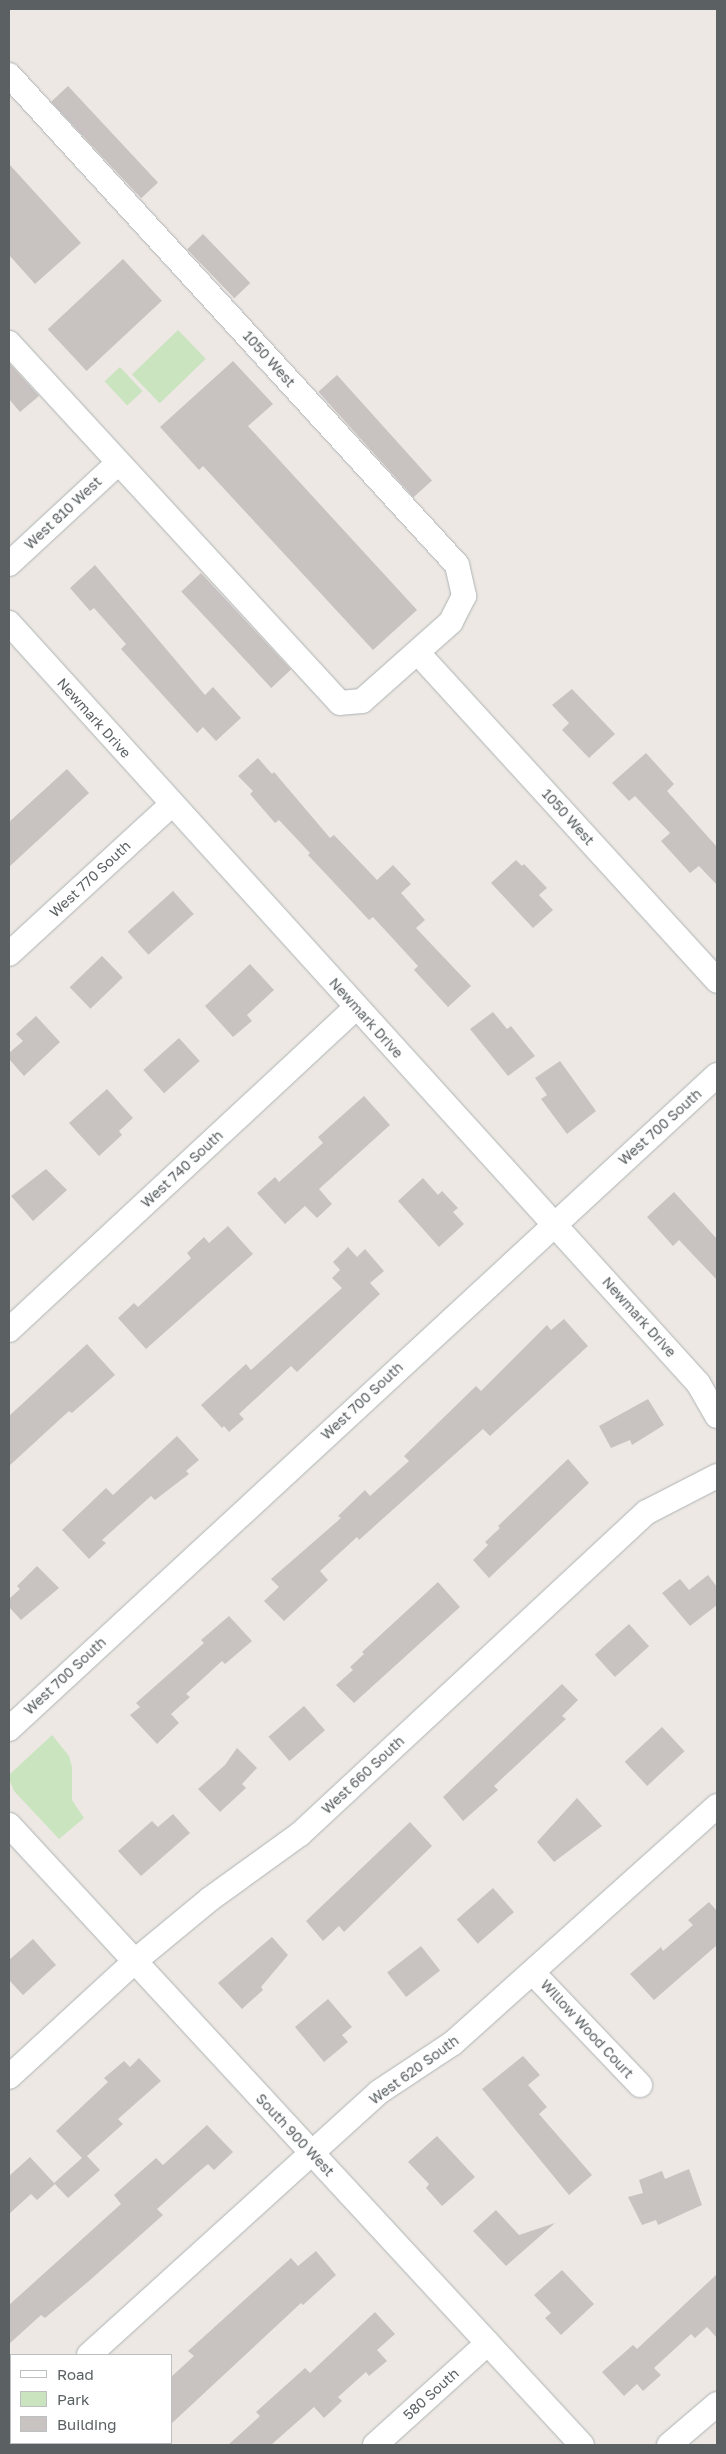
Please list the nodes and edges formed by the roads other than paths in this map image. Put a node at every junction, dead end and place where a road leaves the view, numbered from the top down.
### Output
1 (9, 75) edge
2 (9, 343) edge
3 (116, 464) junction
4 (9, 564) edge
5 (9, 624) edge
6 (418, 653) junction
7 (172, 804) junction
8 (9, 954) edge
9 (717, 981) edge
10 (356, 1008) junction
11 (717, 1074) edge
12 (554, 1223) junction
13 (9, 1330) edge
14 (717, 1416) edge
15 (717, 1476) edge
16 (9, 1729) edge
17 (717, 1806) edge
18 (9, 1825) edge
19 (135, 1962) junction
20 (534, 1973) junction
21 (9, 2077) edge
22 (640, 2085) dead end
23 (312, 2153) junction
24 (488, 2343) junction
25 (90, 2354) edge
26 (717, 2404) edge
27 (375, 2445) edge
28 (582, 2445) edge
29 (670, 2445) edge

1 - 6 street, 1050 West
2 - 3 street, 1050 West
3 - 4 street, West 810 West
3 - 6 street, 1050 West
5 - 7 street, Newmark Drive
6 - 9 street, 1050 West
7 - 8 street, West 770 South
7 - 10 street, Newmark Drive
10 - 12 street, Newmark Drive
10 - 13 street, West 740 South
11 - 12 street, West 700 South
12 - 14 street, Newmark Drive
12 - 16 street, West 700 South
15 - 19 street, West 660 South
17 - 20 street, West 620 South
18 - 19 street, South 900 West
19 - 21 street, West 660 South
19 - 23 street, South 900 West
20 - 22 street, Willow Wood Court
20 - 23 street, West 620 South
23 - 24 street, South 900 West
23 - 25 street, West 620 South
24 - 27 street, 580 South
24 - 28 street, South 900 West
26 - 29 street

